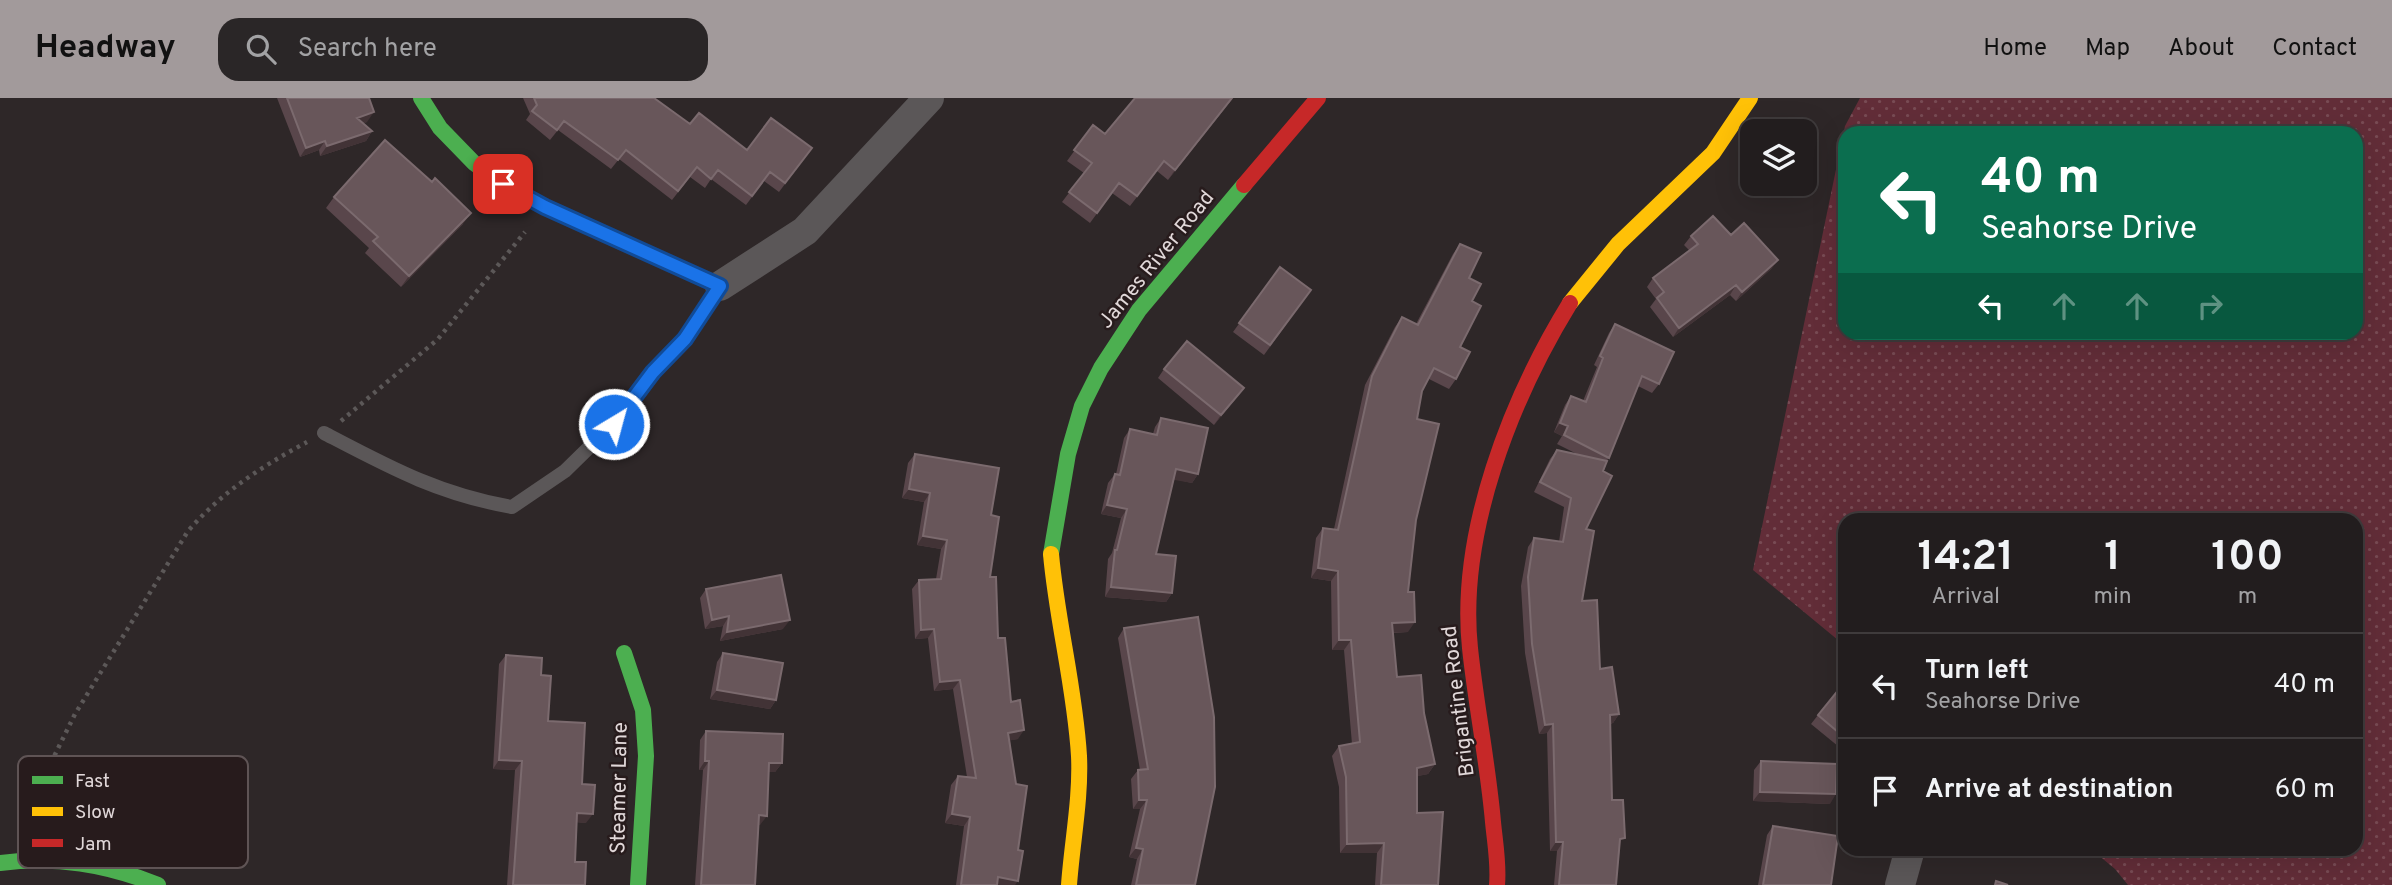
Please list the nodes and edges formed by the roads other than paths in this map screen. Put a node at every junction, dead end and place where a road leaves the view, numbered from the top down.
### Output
1 (421, 98) edge
2 (929, 98) edge
3 (1318, 98) edge
4 (1750, 98) edge
5 (720, 286) junction
6 (324, 433) road end
7 (624, 653) dead end
8 (1908, 856) edge
9 (18, 860) edge
10 (0, 863) edge
11 (118, 868) edge
12 (158, 885) edge
13 (638, 885) edge
14 (1069, 885) edge
15 (1497, 885) edge
16 (1900, 885) edge

1 - 5 street
2 - 5 street
3 - 14 street, James River Road
4 - 15 street, Brigantine Road
5 - 6 lane
7 - 13 street, Steamer Lane
8 - 16 street
9 - 10 street
11 - 12 street

